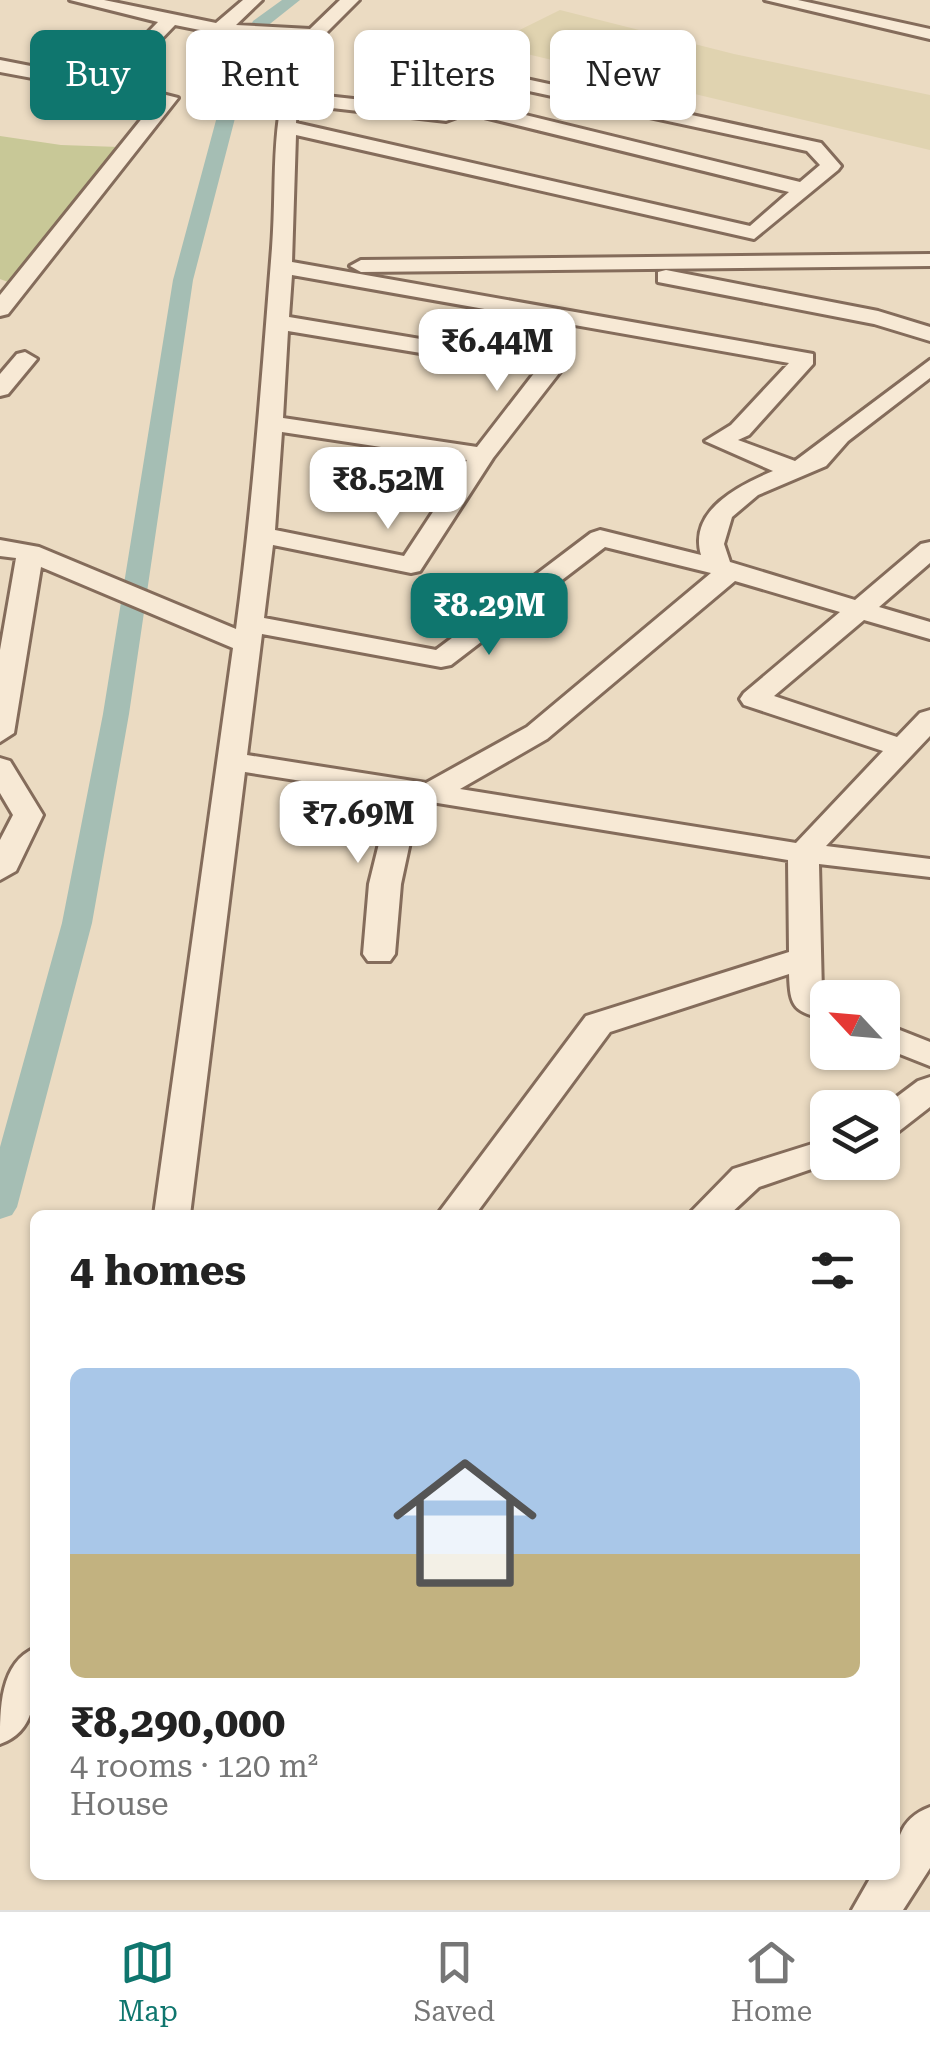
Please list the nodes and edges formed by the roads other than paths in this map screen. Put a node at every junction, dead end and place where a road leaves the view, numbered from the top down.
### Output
1 (79, 0) edge
2 (253, 0) edge
3 (350, 0) edge
4 (774, 0) edge
5 (884, 0) edge
6 (860, 19) junction
7 (170, 20) junction
8 (220, 29) junction
9 (160, 30) edge
10 (239, 30) edge
11 (319, 30) edge
12 (930, 34) edge
13 (0, 66) edge
14 (30, 72) edge
15 (530, 84) edge
16 (151, 120) edge
17 (286, 120) edge
18 (517, 120) edge
19 (286, 127) junction
20 (804, 189) junction
21 (754, 233) junction
22 (930, 260) edge
23 (724, 262) junction
24 (598, 264) junction
25 (281, 267) junction
26 (0, 309) edge
27 (277, 322) junction
28 (930, 334) edge
29 (26, 359) dead end
30 (930, 367) edge
31 (0, 388) edge
32 (270, 423) junction
33 (483, 455) junction
34 (795, 470) junction
35 (262, 536) junction
36 (0, 548) edge
37 (930, 550) edge
38 (30, 553) junction
39 (724, 569) junction
40 (858, 611) junction
41 (930, 631) edge
42 (249, 634) junction
43 (930, 718) edge
44 (0, 732) edge
45 (902, 748) junction
46 (232, 761) junction
47 (0, 767) edge
48 (419, 791) junction
49 (803, 853) junction
50 (930, 868) edge
51 (0, 871) edge
52 (378, 954) dead end
53 (805, 958) junction
54 (810, 1002) edge
55 (900, 1042) edge
56 (930, 1055) edge
57 (930, 1089) edge
58 (900, 1113) edge
59 (810, 1157) edge
60 (173, 1210) edge
61 (460, 1210) edge
62 (711, 1210) edge
63 (30, 1675) edge
64 (0, 1724) edge
65 (930, 1828) edge
66 (900, 1874) edge
67 (896, 1880) edge
68 (876, 1910) edge

1 - 7 street
2 - 8 street
3 - 11 street
4 - 6 street
5 - 6 street
6 - 12 street
7 - 8 street
7 - 9 street
8 - 10 street
13 - 14 street
15 - 20 street
16 - 26 street
17 - 19 street
18 - 20 street
19 - 21 street
19 - 25 street
20 - 21 street
21 - 23 street
22 - 23 street
23 - 24 street
24 - 25 street
24 - 28 street
25 - 27 street
25 - 34 street
27 - 32 street
27 - 33 street
29 - 31 street
30 - 34 street
32 - 33 street
32 - 35 street
33 - 35 street
34 - 39 street
35 - 42 street
36 - 38 street
37 - 40 street
38 - 42 street
38 - 44 street
39 - 40 street
39 - 42 street
39 - 48 street
40 - 41 street
40 - 45 street
42 - 46 street
43 - 45 street
45 - 49 street
46 - 48 street
46 - 60 street
47 - 51 street
48 - 49 street
48 - 52 street
49 - 50 street
49 - 53 street
53 - 54 street
53 - 61 street
55 - 56 street
57 - 58 street
59 - 62 street
63 - 64 street
65 - 66 street
67 - 68 street

